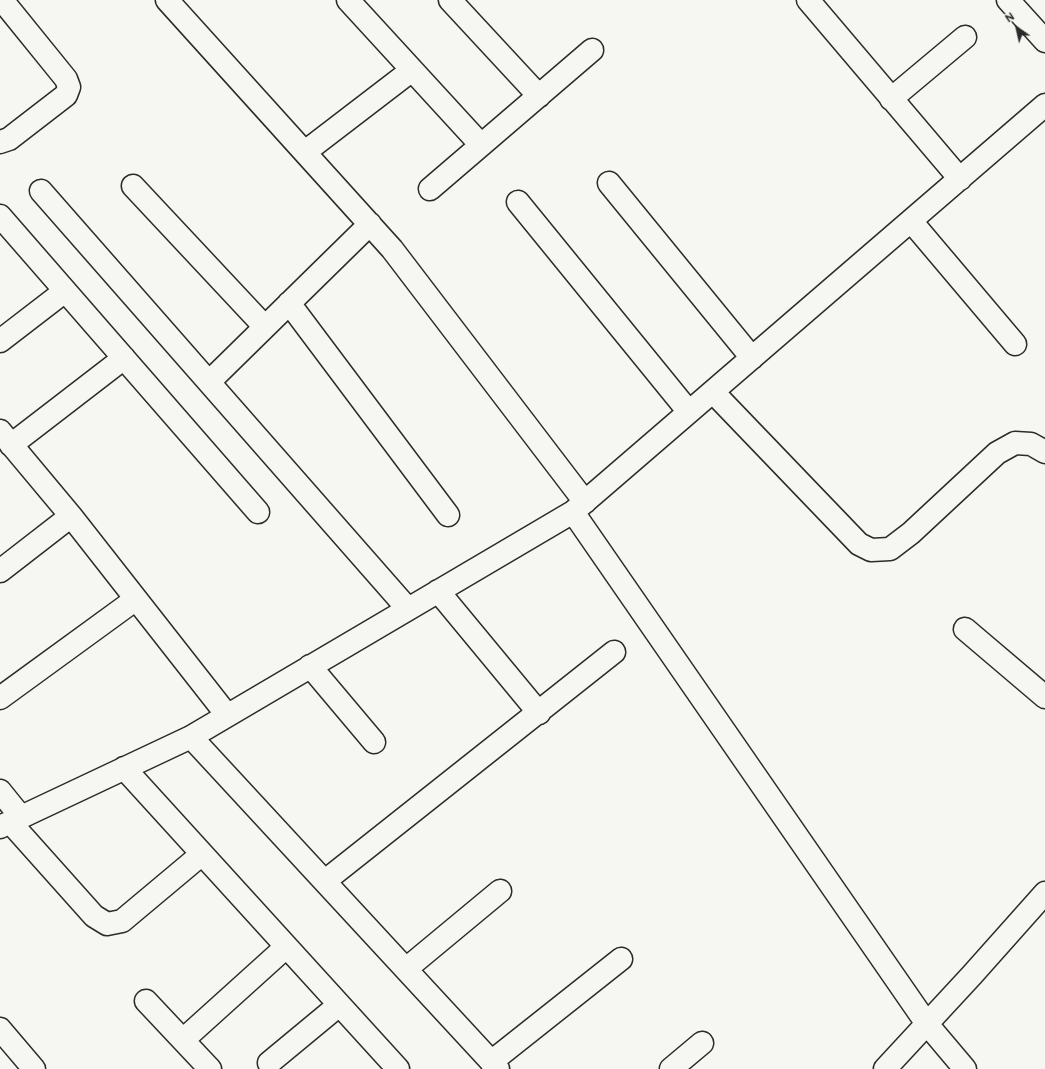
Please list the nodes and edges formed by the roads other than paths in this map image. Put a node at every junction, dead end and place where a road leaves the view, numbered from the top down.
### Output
1 (2, 0) edge
2 (167, 0) edge
3 (348, 0) edge
4 (450, 0) edge
5 (1008, 0) edge
6 (810, 1) edge
7 (965, 36) dead end
8 (1045, 41) edge
9 (592, 50) dead end
10 (412, 70) junction
11 (538, 96) junction
12 (891, 98) junction
13 (1045, 106) edge
14 (0, 142) edge
15 (481, 145) junction
16 (305, 152) junction
17 (960, 179) junction
18 (609, 183) dead end
19 (133, 186) dead end
20 (430, 189) dead end
21 (41, 191) dead end
22 (518, 202) dead end
23 (0, 216) edge
24 (911, 221) junction
25 (370, 224) junction
26 (65, 291) junction
27 (289, 303) junction
28 (265, 327) junction
29 (0, 341) edge
30 (1015, 344) dead end
31 (124, 358) junction
32 (752, 358) junction
33 (209, 382) junction
34 (713, 392) junction
35 (689, 412) junction
36 (6, 438) edge
37 (1045, 452) edge
38 (579, 507) junction
39 (258, 512) dead end
40 (448, 515) dead end
41 (71, 516) junction
42 (0, 571) edge
43 (438, 591) junction
44 (136, 599) junction
45 (408, 609) junction
46 (965, 629) dead end
47 (614, 652) dead end
48 (310, 666) junction
49 (1045, 697) edge
50 (0, 698) edge
51 (539, 713) junction
52 (227, 715) junction
53 (191, 737) junction
54 (374, 742) dead end
55 (124, 768) junction
56 (0, 791) edge
57 (10, 822) edge
58 (202, 854) junction
59 (325, 881) junction
60 (500, 891) dead end
61 (1045, 893) edge
62 (286, 947) junction
63 (621, 959) dead end
64 (406, 970) junction
65 (146, 1001) dead end
66 (339, 1005) junction
67 (926, 1024) junction
68 (0, 1029) edge
69 (183, 1040) junction
70 (702, 1043) dead end
71 (269, 1063) dead end
72 (495, 1065) edge
73 (34, 1069) edge
74 (210, 1069) edge
75 (398, 1069) edge
76 (671, 1069) edge
77 (885, 1069) edge
78 (966, 1069) edge

1 - 14 street
2 - 16 street
3 - 10 street
4 - 11 street
5 - 8 street
6 - 12 street
7 - 12 street
9 - 11 street
10 - 15 street
10 - 16 street
11 - 15 street
12 - 17 street
13 - 17 street
15 - 20 street
16 - 25 street
17 - 24 street
18 - 32 street
19 - 28 street
21 - 33 street
22 - 35 street
23 - 26 street
24 - 30 street
24 - 32 street
25 - 27 street
25 - 38 street
26 - 29 street
26 - 31 street
27 - 28 street
27 - 40 street
28 - 33 street
31 - 36 street
31 - 39 street
32 - 34 street
33 - 45 street
34 - 35 street
34 - 37 street
35 - 38 street
36 - 41 street
38 - 43 street
38 - 67 street
41 - 42 street
41 - 44 street
43 - 45 street
43 - 51 street
44 - 50 street
44 - 52 street
45 - 48 street
46 - 49 street
47 - 51 street
48 - 52 street
48 - 54 street
51 - 59 street
52 - 53 street
53 - 55 street
53 - 59 street
55 - 57 street
55 - 58 street
56 - 57 street
57 - 58 street
58 - 62 street
59 - 64 street
60 - 64 street
61 - 67 street
62 - 66 street
62 - 69 street
63 - 72 street
64 - 72 street
65 - 69 street
66 - 71 street
66 - 75 street
67 - 77 street
67 - 78 street
68 - 73 street
69 - 74 street
70 - 76 street

